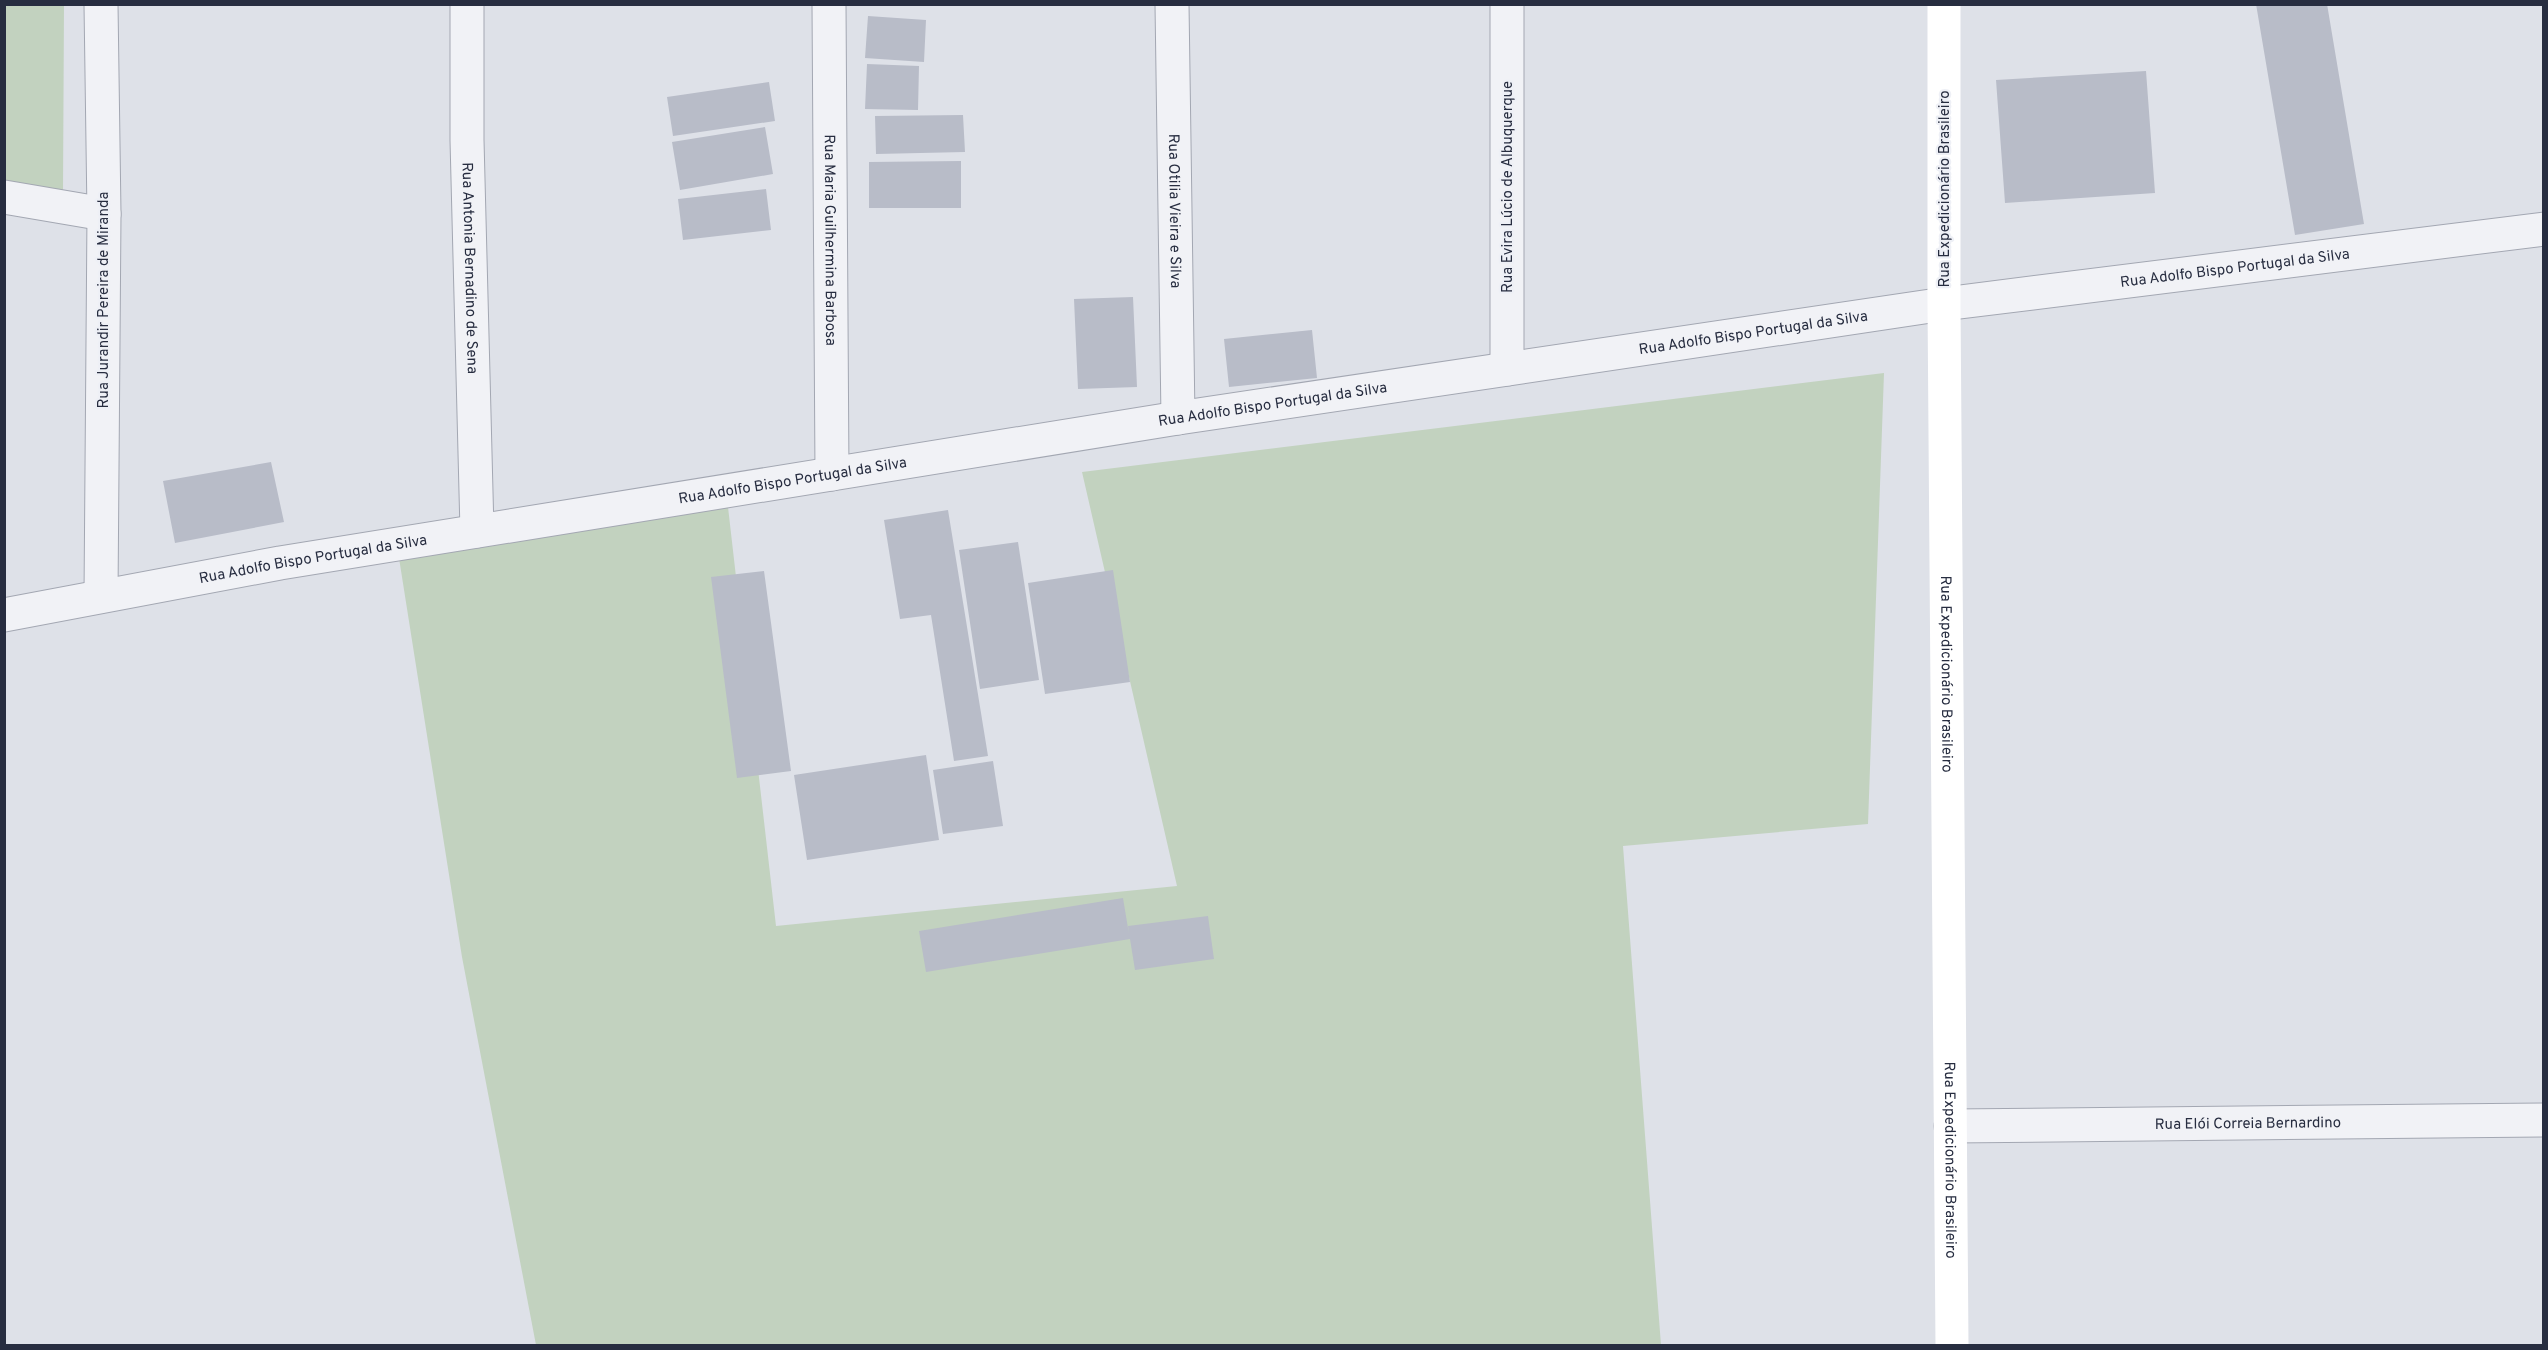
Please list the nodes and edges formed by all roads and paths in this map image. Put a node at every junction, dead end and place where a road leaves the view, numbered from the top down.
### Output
1 (101, 4) edge
2 (468, 4) edge
3 (829, 4) edge
4 (1172, 4) edge
5 (1506, 4) edge
6 (1944, 4) edge
7 (4, 197) edge
8 (104, 214) junction
9 (2544, 229) edge
10 (1944, 304) junction
11 (1507, 369) junction
12 (1178, 418) junction
13 (832, 474) junction
14 (477, 531) junction
15 (101, 596) junction
16 (4, 615) edge
17 (2544, 1120) edge
18 (1951, 1126) junction
19 (1952, 1346) edge

1 - 8 street, Rua Jurandir Pereira de Miranda
2 - 14 street, Rua Antonia Bernadino de Sena
3 - 13 street, Rua Maria Guilhermina Barbosa
4 - 12 street, Rua Otilia Vieira e Silva
5 - 11 street, Rua Evira Lúcio de Albuquerque
6 - 10 street, Rua Expedicionário Brasileiro
7 - 8 street
8 - 15 street, Rua Jurandir Pereira de Miranda
9 - 10 street, Rua Adolfo Bispo Portugal da Silva
10 - 11 street, Rua Adolfo Bispo Portugal da Silva
10 - 18 street, Rua Expedicionário Brasileiro
11 - 12 street, Rua Adolfo Bispo Portugal da Silva
12 - 13 street, Rua Adolfo Bispo Portugal da Silva
13 - 14 street, Rua Adolfo Bispo Portugal da Silva
14 - 15 street, Rua Adolfo Bispo Portugal da Silva
15 - 16 street, Rua Adolfo Bispo Portugal da Silva
17 - 18 street, Rua Elói Correia Bernardino
18 - 19 street, Rua Expedicionário Brasileiro

